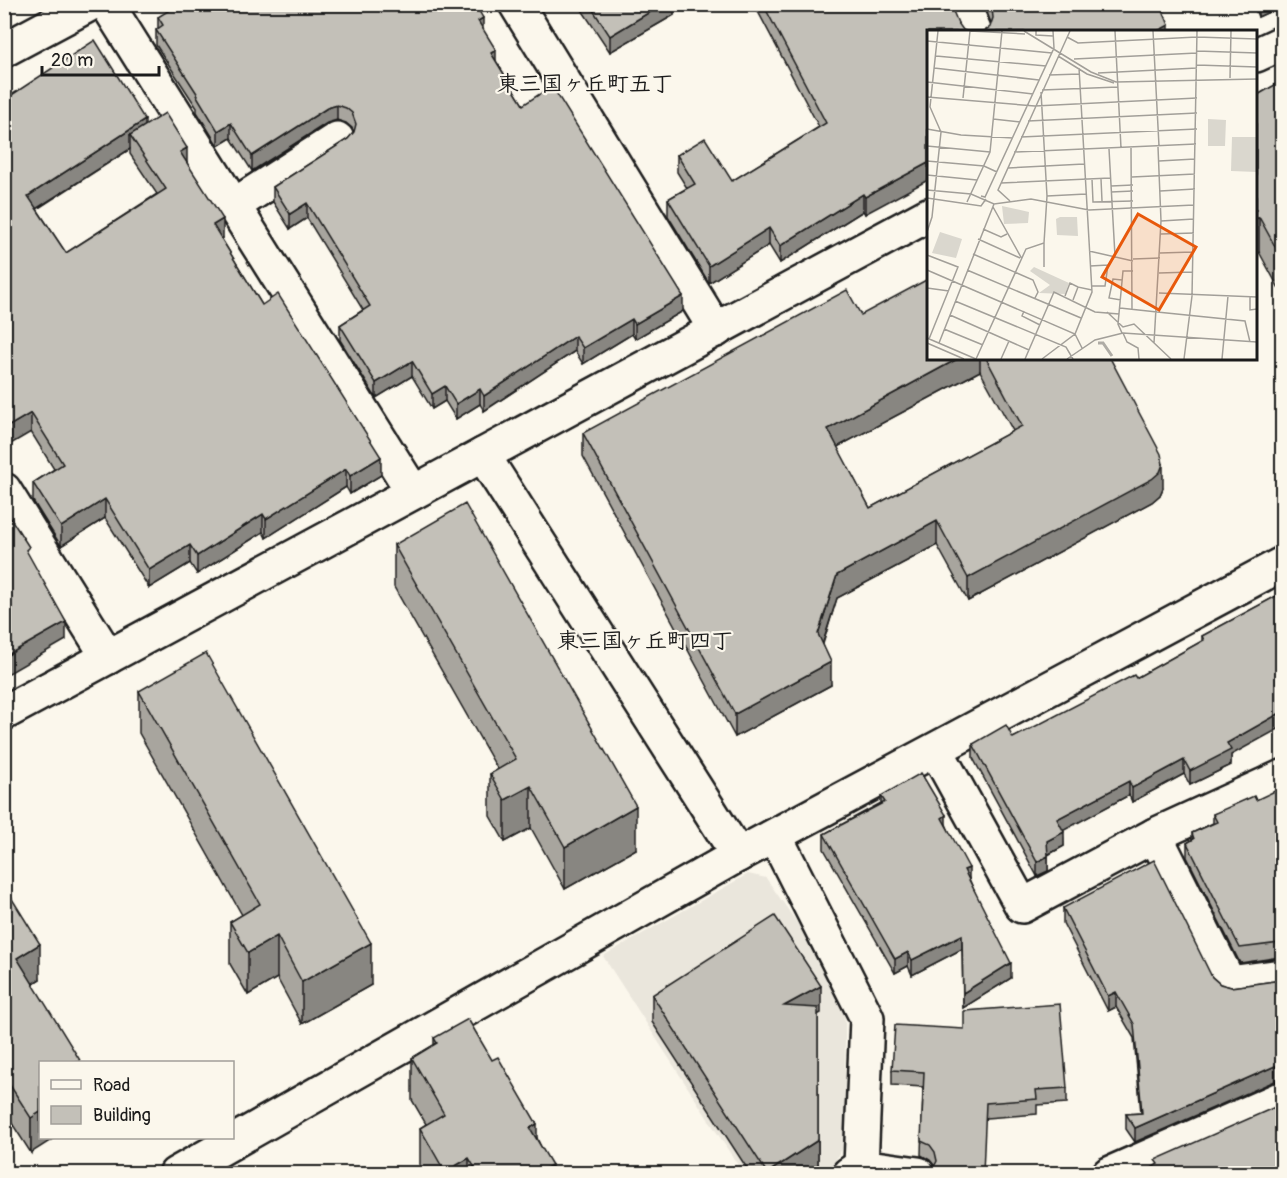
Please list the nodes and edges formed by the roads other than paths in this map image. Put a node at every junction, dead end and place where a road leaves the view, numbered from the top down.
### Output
1 (90, 4) edge
2 (107, 4) edge
3 (516, 4) edge
4 (963, 4) edge
5 (974, 30) edge
6 (1282, 43) edge
7 (4, 50) edge
8 (1257, 55) edge
9 (337, 139) dead end
10 (233, 206) junction
11 (927, 216) edge
12 (716, 330) junction
13 (483, 455) junction
14 (4, 490) edge
15 (413, 492) junction
16 (1282, 564) edge
17 (108, 657) junction
18 (4, 713) edge
19 (936, 750) junction
20 (1282, 777) edge
21 (1155, 835) junction
22 (775, 836) junction
23 (738, 855) junction
24 (1282, 976) edge
25 (1282, 1098) edge
26 (858, 1171) edge
27 (176, 1173) edge
28 (918, 1173) edge
29 (1109, 1173) edge

1 - 7 street
2 - 10 street
3 - 12 street
4 - 5 street
6 - 8 street
9 - 10 street
10 - 15 street
11 - 12 street
12 - 13 street
13 - 15 street
13 - 23 street
14 - 17 street
15 - 17 street
16 - 19 street
17 - 18 street
19 - 21 street
19 - 22 street
20 - 21 street
21 - 24 street
22 - 23 street
22 - 26 street
23 - 27 street
25 - 29 street
26 - 28 street

